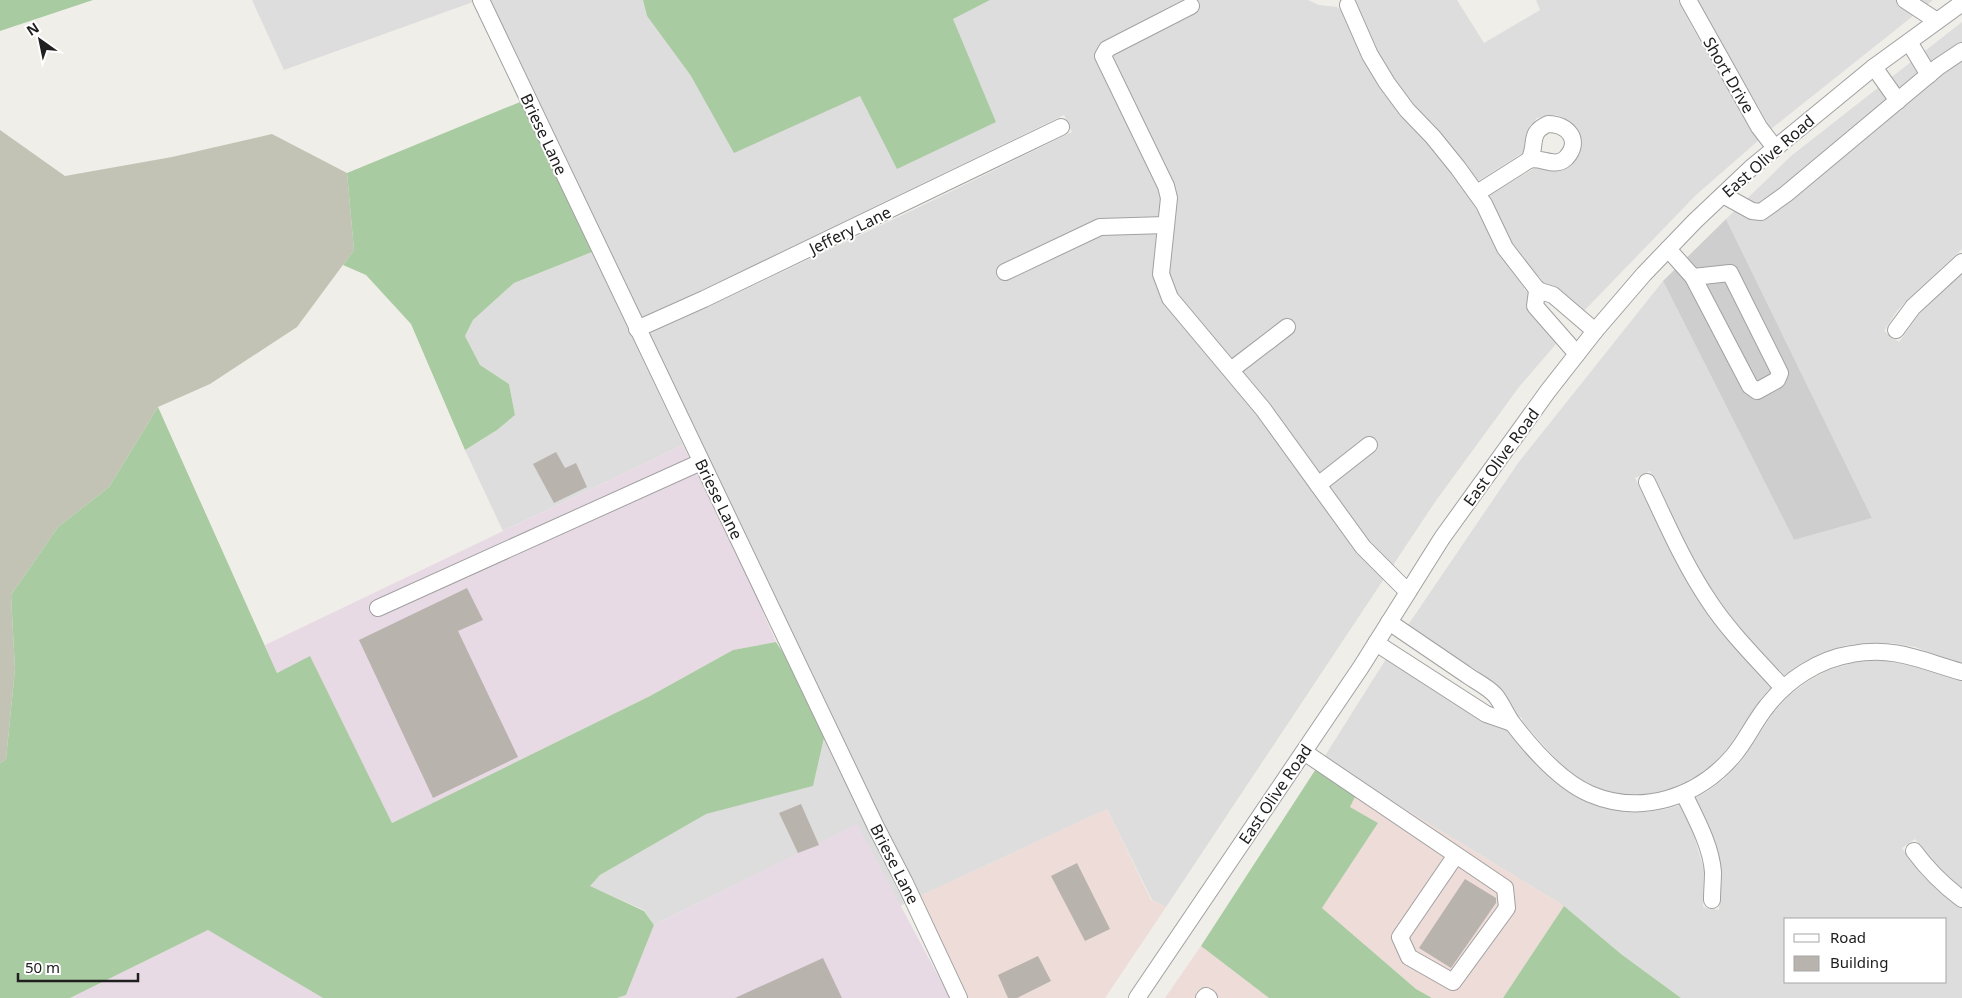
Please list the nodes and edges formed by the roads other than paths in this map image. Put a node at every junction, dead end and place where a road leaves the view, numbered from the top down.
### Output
1 (481, 0) edge
2 (1688, 0) edge
3 (1905, 0) edge
4 (1345, 2) edge
5 (1962, 3) edge
6 (1191, 6) dead end
7 (1937, 21) junction
8 (1909, 42) junction
9 (1962, 51) edge
10 (1874, 67) junction
11 (1928, 75) junction
12 (1898, 101) junction
13 (1061, 127) dead end
14 (1775, 148) junction
15 (1529, 160) dead end
16 (1477, 193) junction
17 (1723, 195) junction
18 (1166, 225) junction
19 (1668, 249) junction
20 (1962, 262) edge
21 (1005, 272) dead end
22 (1692, 277) junction
23 (1536, 288) junction
24 (1288, 327) dead end
25 (637, 329) junction
26 (1896, 330) dead end
27 (1595, 331) junction
28 (1576, 354) junction
29 (1231, 370) junction
30 (1369, 445) dead end
31 (701, 462) junction
32 (1647, 482) dead end
33 (1318, 485) junction
34 (1408, 592) junction
35 (378, 608) dead end
36 (1389, 622) junction
37 (1376, 642) junction
38 (1962, 672) edge
39 (1783, 688) junction
40 (1512, 723) junction
41 (1304, 752) junction
42 (1684, 794) junction
43 (1914, 851) dead end
44 (1456, 855) junction
45 (1962, 899) edge
46 (1712, 900) dead end
47 (959, 998) edge
48 (1137, 998) edge
49 (1204, 998) edge
50 (1209, 998) edge

1 - 25 street, Briese Lane
2 - 14 street, Short Drive
3 - 7 street
4 - 16 street
5 - 7 street, East Olive Road
6 - 18 street
7 - 8 street, East Olive Road
8 - 10 street, East Olive Road
8 - 11 street
9 - 11 street
10 - 12 street
10 - 14 street, East Olive Road
11 - 12 street
12 - 17 street
13 - 25 street, Jeffery Lane
14 - 17 street, East Olive Road
15 - 16 street
16 - 23 street
17 - 19 street, East Olive Road
18 - 21 street
18 - 29 street
19 - 22 street
19 - 27 street, East Olive Road
20 - 26 street
22 - 22 street
23 - 27 street
23 - 28 street
24 - 29 street
25 - 31 street, Briese Lane
27 - 28 street, East Olive Road
28 - 34 street, East Olive Road
29 - 33 street
30 - 33 street
31 - 35 street
31 - 47 street, Briese Lane
32 - 39 street
33 - 34 street
34 - 36 street, East Olive Road
36 - 37 street, East Olive Road
36 - 40 street
37 - 40 street
37 - 41 street, East Olive Road
38 - 39 street
39 - 42 street
40 - 42 street
41 - 44 street
41 - 48 street, East Olive Road
42 - 46 street
43 - 45 street
44 - 44 street
49 - 50 street

